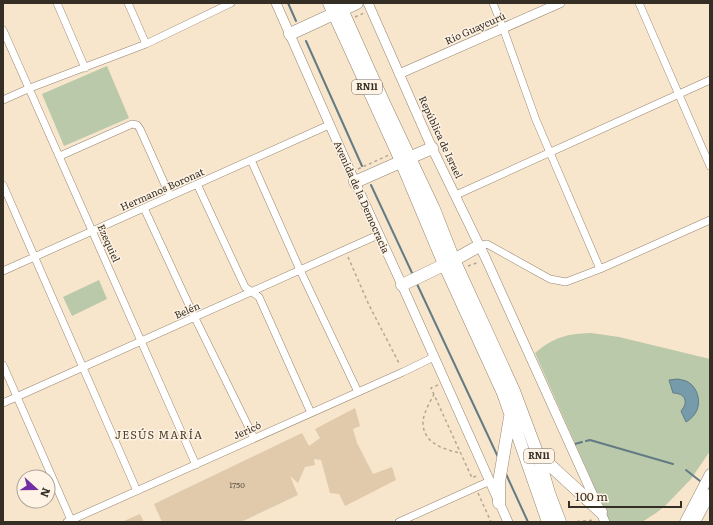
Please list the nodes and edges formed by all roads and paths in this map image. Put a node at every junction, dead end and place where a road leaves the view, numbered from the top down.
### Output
1 (57, 3) edge
2 (128, 3) edge
3 (231, 3) edge
4 (276, 3) edge
5 (357, 3) edge
6 (368, 3) edge
7 (493, 3) edge
8 (560, 3) edge
9 (639, 3) edge
10 (336, 7) edge
11 (503, 28) junction
12 (3, 30) edge
13 (290, 34) junction
14 (146, 44) junction
15 (85, 68) junction
16 (400, 74) junction
17 (710, 80) edge
18 (30, 88) junction
19 (678, 94) junction
20 (3, 100) edge
21 (329, 125) junction
22 (432, 148) junction
23 (550, 152) junction
24 (60, 156) junction
25 (405, 159) junction
26 (251, 160) junction
27 (710, 166) edge
28 (355, 182) junction
29 (197, 184) junction
30 (3, 185) edge
31 (456, 195) junction
32 (170, 196) junction
33 (144, 208) junction
34 (710, 220) edge
35 (93, 231) junction
36 (378, 235) junction
37 (479, 246) junction
38 (345, 250) junction
39 (34, 257) junction
40 (449, 262) junction
41 (600, 269) junction
42 (300, 270) junction
43 (3, 271) edge
44 (402, 285) junction
45 (252, 292) junction
46 (195, 318) junction
47 (141, 341) junction
48 (434, 357) junction
49 (3, 365) edge
50 (83, 367) junction
51 (403, 372) junction
52 (445, 382) junction
53 (358, 392) junction
54 (434, 394) junction
55 (18, 396) junction
56 (3, 403) edge
57 (311, 413) junction
58 (510, 414) junction
59 (254, 438) junction
60 (460, 454) junction
61 (538, 455) junction
62 (196, 464) junction
63 (485, 471) junction
64 (710, 474) edge
65 (472, 478) junction
66 (490, 481) junction
67 (476, 488) junction
68 (137, 491) junction
69 (710, 494) edge
70 (500, 503) junction
71 (604, 518) edge
72 (69, 521) edge
73 (399, 522) edge
74 (491, 522) edge
75 (508, 522) edge
76 (548, 522) edge
77 (560, 522) edge
78 (571, 522) edge
79 (685, 522) edge
80 (695, 522) edge

1 - 15 street
2 - 14 street
3 - 14 street
4 - 13 street, Avenida de la Democracia
5 - 10 highway
6 - 16 street, República de Israel
7 - 11 street
8 - 11 street, Río Guaycurú
9 - 19 street
10 - 13 highway
10 - 25 highway, RN11
11 - 16 street, Río Guaycurú
11 - 23 street
12 - 18 street, Ezequiel
13 - 21 street, Avenida de la Democracia
14 - 15 street
15 - 18 street
16 - 22 street, República de Israel
17 - 19 street
18 - 20 street
18 - 24 street, Ezequiel
19 - 23 street
19 - 27 street
21 - 26 street, Hermanos Boronat
21 - 28 street, Avenida de la Democracia
22 - 25 highway
22 - 31 street, República de Israel
23 - 31 street
23 - 41 street
24 - 32 street
24 - 35 street, Ezequiel
25 - 28 highway
25 - 40 highway, RN11
26 - 29 street, Hermanos Boronat
26 - 42 street
28 - 36 street, Avenida de la Democracia
29 - 32 street, Hermanos Boronat
29 - 45 street
30 - 39 street
31 - 37 street, República de Israel
32 - 33 street, Hermanos Boronat
33 - 35 street, Hermanos Boronat
33 - 46 street
34 - 41 street
35 - 39 street, Hermanos Boronat
35 - 47 street, Ezequiel
36 - 38 street, Belén
36 - 44 street, Avenida de la Democracia
37 - 40 highway
37 - 41 street
37 - 71 street, República de Israel
38 - 42 street, Belén
38 - 51 path
39 - 43 street, Hermanos Boronat
39 - 50 street
40 - 44 highway
40 - 58 highway, RN11
40 - 61 highway, RN11
42 - 45 street, Belén
42 - 53 street
44 - 48 street, Avenida de la Democracia
45 - 46 street, Belén
45 - 57 street
46 - 47 street, Belén
46 - 59 street
47 - 50 street, Belén
47 - 62 street, Ezequiel
48 - 51 street, Jericó
48 - 52 street, Avenida de la Democracia
49 - 55 street
50 - 55 street, Belén
50 - 68 street
51 - 53 street, Jericó
52 - 54 path
52 - 63 street, Avenida de la Democracia
53 - 57 street, Jericó
54 - 60 path
54 - 60 path
55 - 56 street, Belén
55 - 72 street
57 - 59 street, Jericó
58 - 70 highway
58 - 76 highway, RN11
59 - 62 street, Jericó
60 - 65 path
61 - 71 highway
61 - 77 highway, RN11
62 - 68 street, Jericó
63 - 65 path
63 - 66 street, Avenida de la Democracia
64 - 79 main road
65 - 67 path
66 - 67 street
66 - 70 street, Avenida de la Democracia
67 - 73 street
67 - 74 path
68 - 72 street, Jericó
69 - 80 main road
70 - 75 street, Avenida de la Democracia
71 - 78 path

